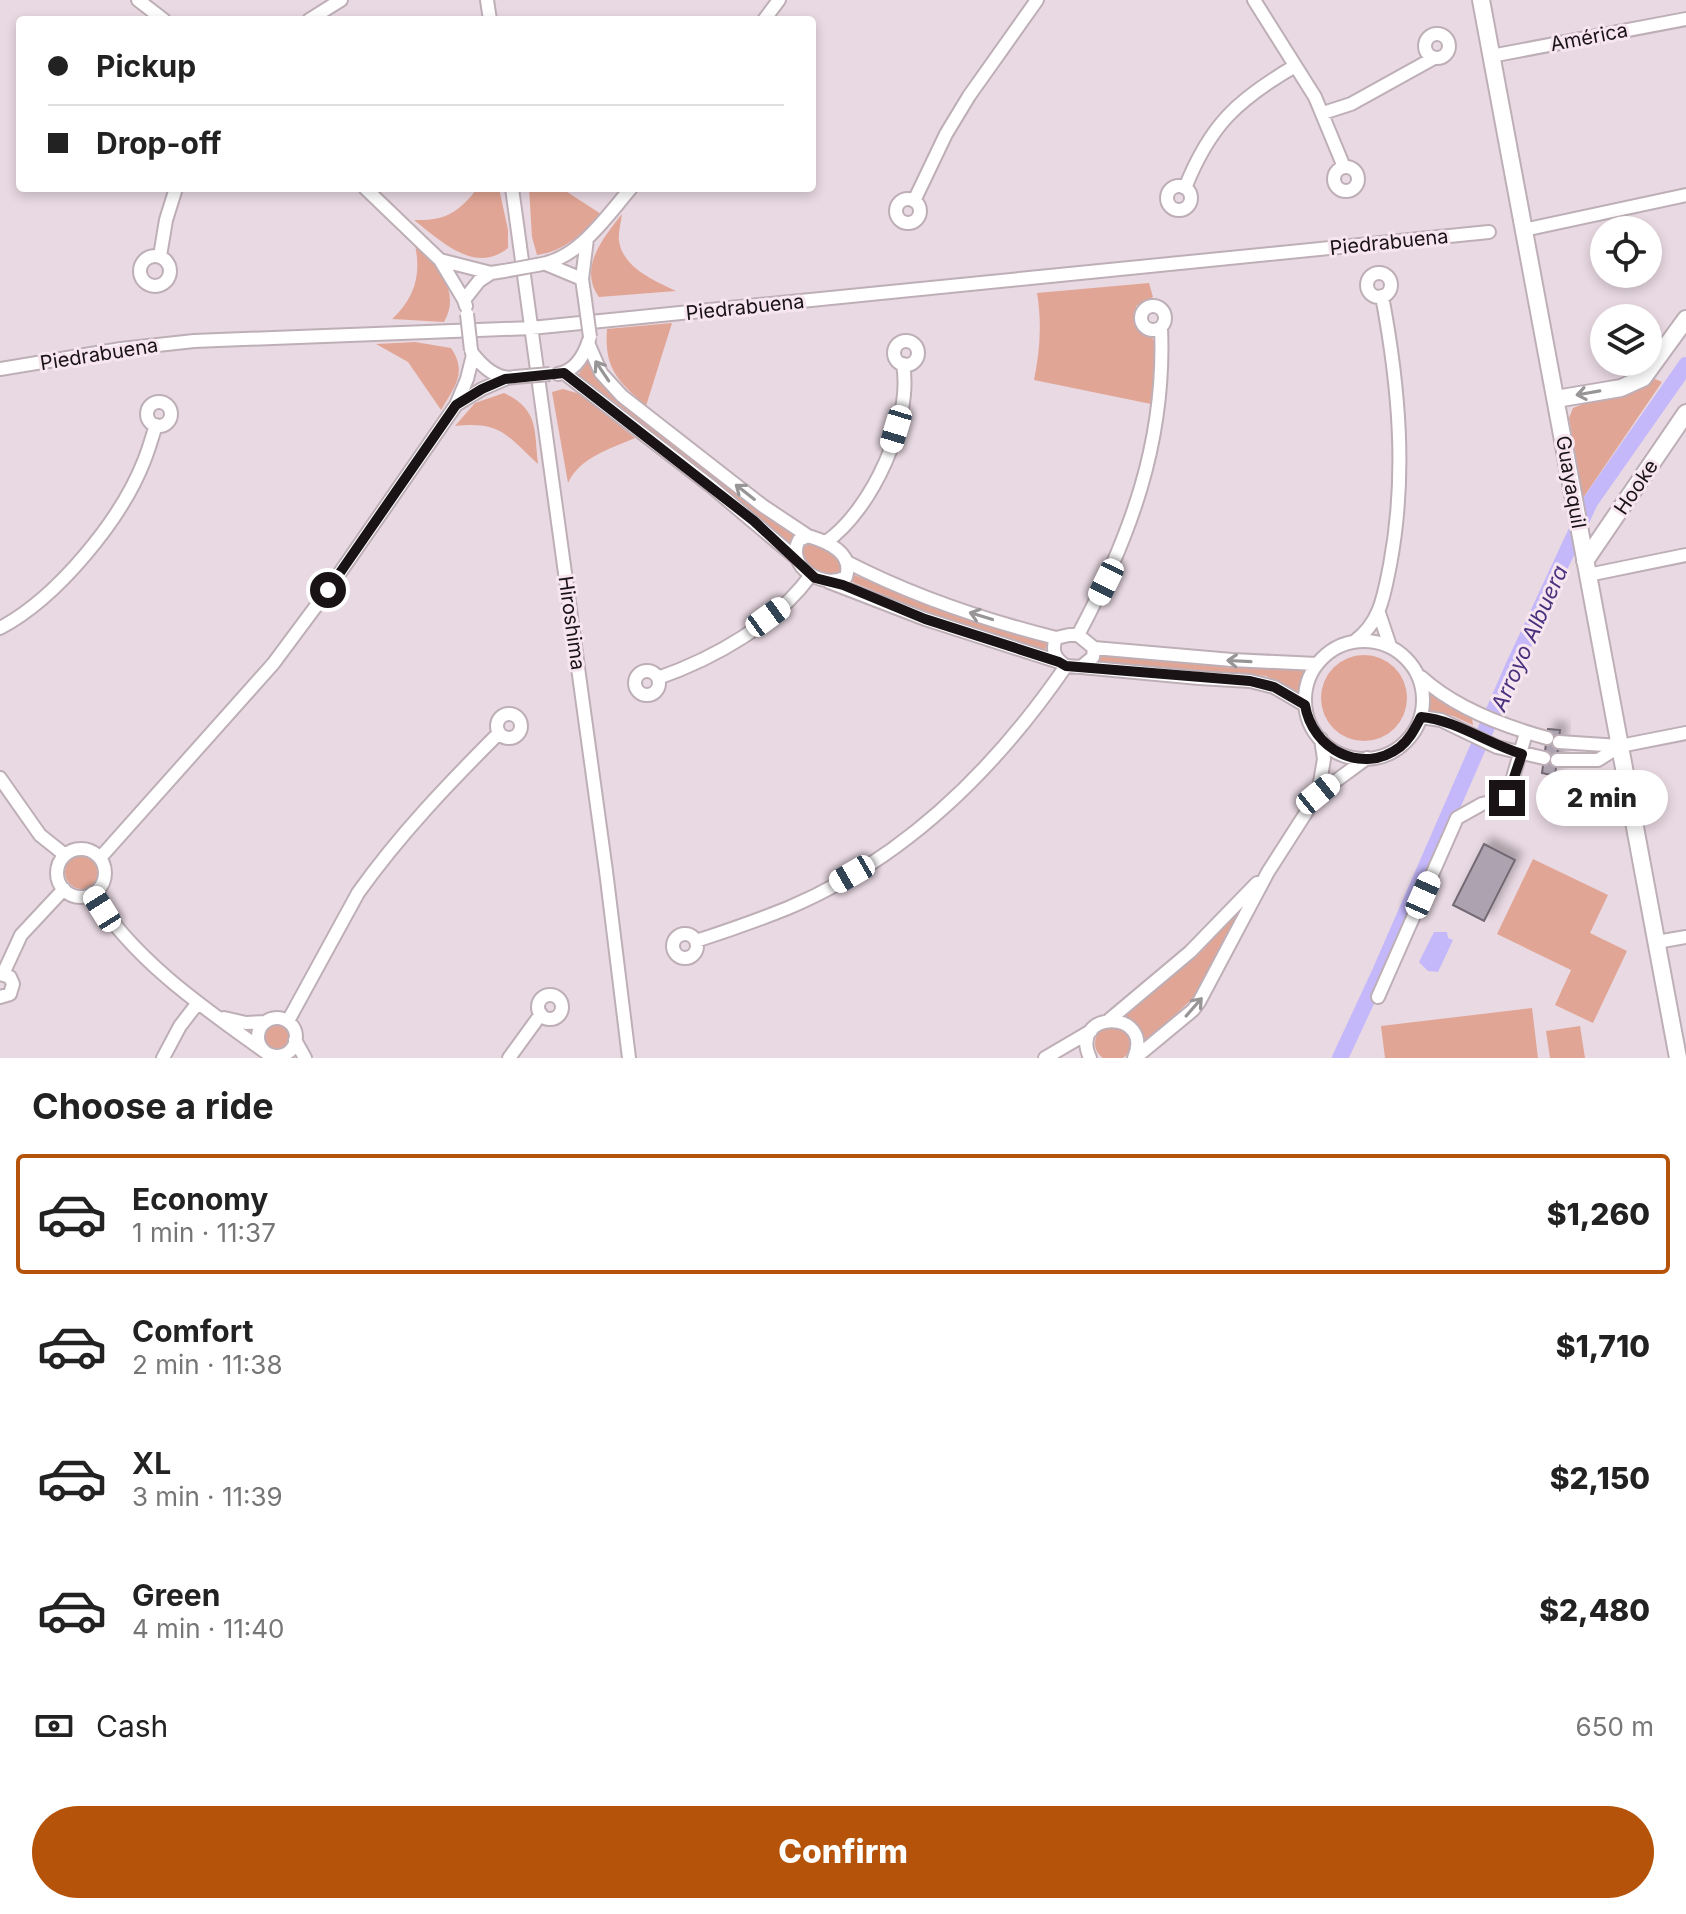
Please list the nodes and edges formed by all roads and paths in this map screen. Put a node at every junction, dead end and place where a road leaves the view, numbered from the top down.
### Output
1 (138, 0) edge
2 (341, 0) edge
3 (1037, 0) edge
4 (1254, 0) edge
5 (1481, 0) edge
6 (159, 16) edge
7 (315, 16) edge
8 (1686, 19) edge
9 (1491, 56) junction
10 (1434, 58) dead end
11 (1295, 66) junction
12 (1323, 113) junction
13 (1344, 167) dead end
14 (1185, 188) dead end
15 (175, 192) edge
16 (369, 192) edge
17 (513, 192) edge
18 (628, 192) edge
19 (1686, 195) edge
20 (914, 201) dead end
21 (1524, 230) junction
22 (1489, 232) dead end
23 (587, 239) junction
24 (160, 256) dead end
25 (440, 260) junction
26 (541, 265) junction
27 (498, 272) junction
28 (582, 279) junction
29 (1382, 296) dead end
30 (464, 300) junction
31 (1686, 319) edge
32 (1161, 327) dead end
33 (531, 328) junction
34 (589, 340) junction
35 (472, 353) junction
36 (903, 364) dead end
37 (0, 369) edge
38 (557, 374) junction
39 (510, 378) junction
40 (1556, 399) junction
41 (456, 405) junction
42 (1686, 413) edge
43 (156, 425) dead end
44 (808, 536) junction
45 (826, 542) junction
46 (1686, 555) edge
47 (795, 557) junction
48 (847, 562) junction
49 (1587, 568) junction
50 (811, 575) junction
51 (829, 582) junction
52 (1379, 613) junction
53 (0, 628) edge
54 (1078, 635) junction
55 (1056, 638) junction
56 (1355, 641) junction
57 (1390, 646) junction
58 (1094, 648) junction
59 (1062, 664) junction
60 (1317, 664) junction
61 (1081, 667) junction
62 (1418, 675) junction
63 (658, 678) dead end
64 (1305, 705) junction
65 (1421, 717) junction
66 (499, 733) dead end
67 (1526, 733) junction
68 (1686, 733) edge
69 (1321, 739) junction
70 (1620, 746) junction
71 (1522, 754) junction
72 (1367, 758) junction
73 (0, 778) edge
74 (1318, 794) junction
75 (65, 855) junction
76 (100, 858) junction
77 (1268, 872) junction
78 (64, 889) junction
79 (92, 893) junction
80 (1686, 937) edge
81 (696, 941) dead end
82 (1657, 942) junction
83 (1, 974) edge
84 (0, 997) edge
85 (1378, 997) dead end
86 (197, 1004) junction
87 (541, 1014) dead end
88 (217, 1016) junction
89 (1109, 1020) junction
90 (288, 1021) junction
91 (265, 1022) junction
92 (1091, 1031) junction
93 (295, 1040) junction
94 (273, 1055) edge
95 (163, 1058) edge
96 (305, 1058) edge
97 (509, 1058) edge
98 (629, 1058) edge
99 (1045, 1058) edge
100 (1090, 1058) edge
101 (1135, 1058) edge
102 (1678, 1058) edge

1 - 6 street
2 - 7 street
3 - 20 street
4 - 11 street
5 - 9 street, Guayaquil
8 - 9 street, América
9 - 21 street, Guayaquil
10 - 12 street
11 - 12 street
11 - 14 street
12 - 13 street
15 - 24 street
16 - 25 street
17 - 33 street, Hiroshima
18 - 23 street
19 - 21 street
21 - 40 street, Guayaquil
22 - 33 street, Piedrabuena
23 - 26 street
23 - 28 street
25 - 27 street
25 - 30 street
26 - 27 street, bridge
26 - 28 street
27 - 30 street
28 - 34 street, bridge
29 - 52 street
30 - 35 street, bridge
31 -> 40 street
32 - 54 street
33 - 37 street, Piedrabuena
33 - 98 street, Hiroshima
34 - 38 street
44 -> 34 street
35 - 39 street
35 - 41 street
36 - 45 street
38 - 39 street, bridge
38 - 47 street
39 - 41 street
40 - 49 street, Guayaquil
41 - 76 street
42 - 49 street, Hooke
43 - 53 street
44 - 45 street
44 - 47 street
45 - 48 street
46 - 49 street
47 - 50 street
48 - 51 street
55 -> 48 street
49 - 70 street, Guayaquil
50 - 51 street
50 - 63 street
51 - 59 street
52 - 56 street
52 - 57 street
54 - 55 street
54 - 58 street
55 - 59 street
56 - 57 street
56 - 60 street
57 - 62 street
60 -> 58 street
58 - 61 street
59 - 61 street
59 - 81 street
60 - 64 street
61 - 64 street
62 - 65 street
62 - 67 street
64 - 69 street
65 - 71 street
65 - 72 street
66 - 90 street
67 - 70 street
67 - 71 street
68 - 70 street
69 - 72 street
69 - 74 street
70 - 71 street
70 - 82 street, Guayaquil
71 - 85 street
72 - 74 street
73 - 75 street
74 - 77 street
75 - 76 street
75 - 78 street
76 - 79 street
77 - 89 street
101 -> 77 street
78 - 79 street
78 - 83 street
79 - 86 street
80 - 82 street
82 - 102 street, Guayaquil
83 - 84 street
86 - 88 street
86 - 95 street
87 - 97 street
88 - 91 street
88 - 94 street
89 - 92 street
89 - 101 street
90 - 91 street
90 - 93 street
91 - 94 street
92 - 99 street
92 - 100 street
93 - 94 street
93 - 96 street

